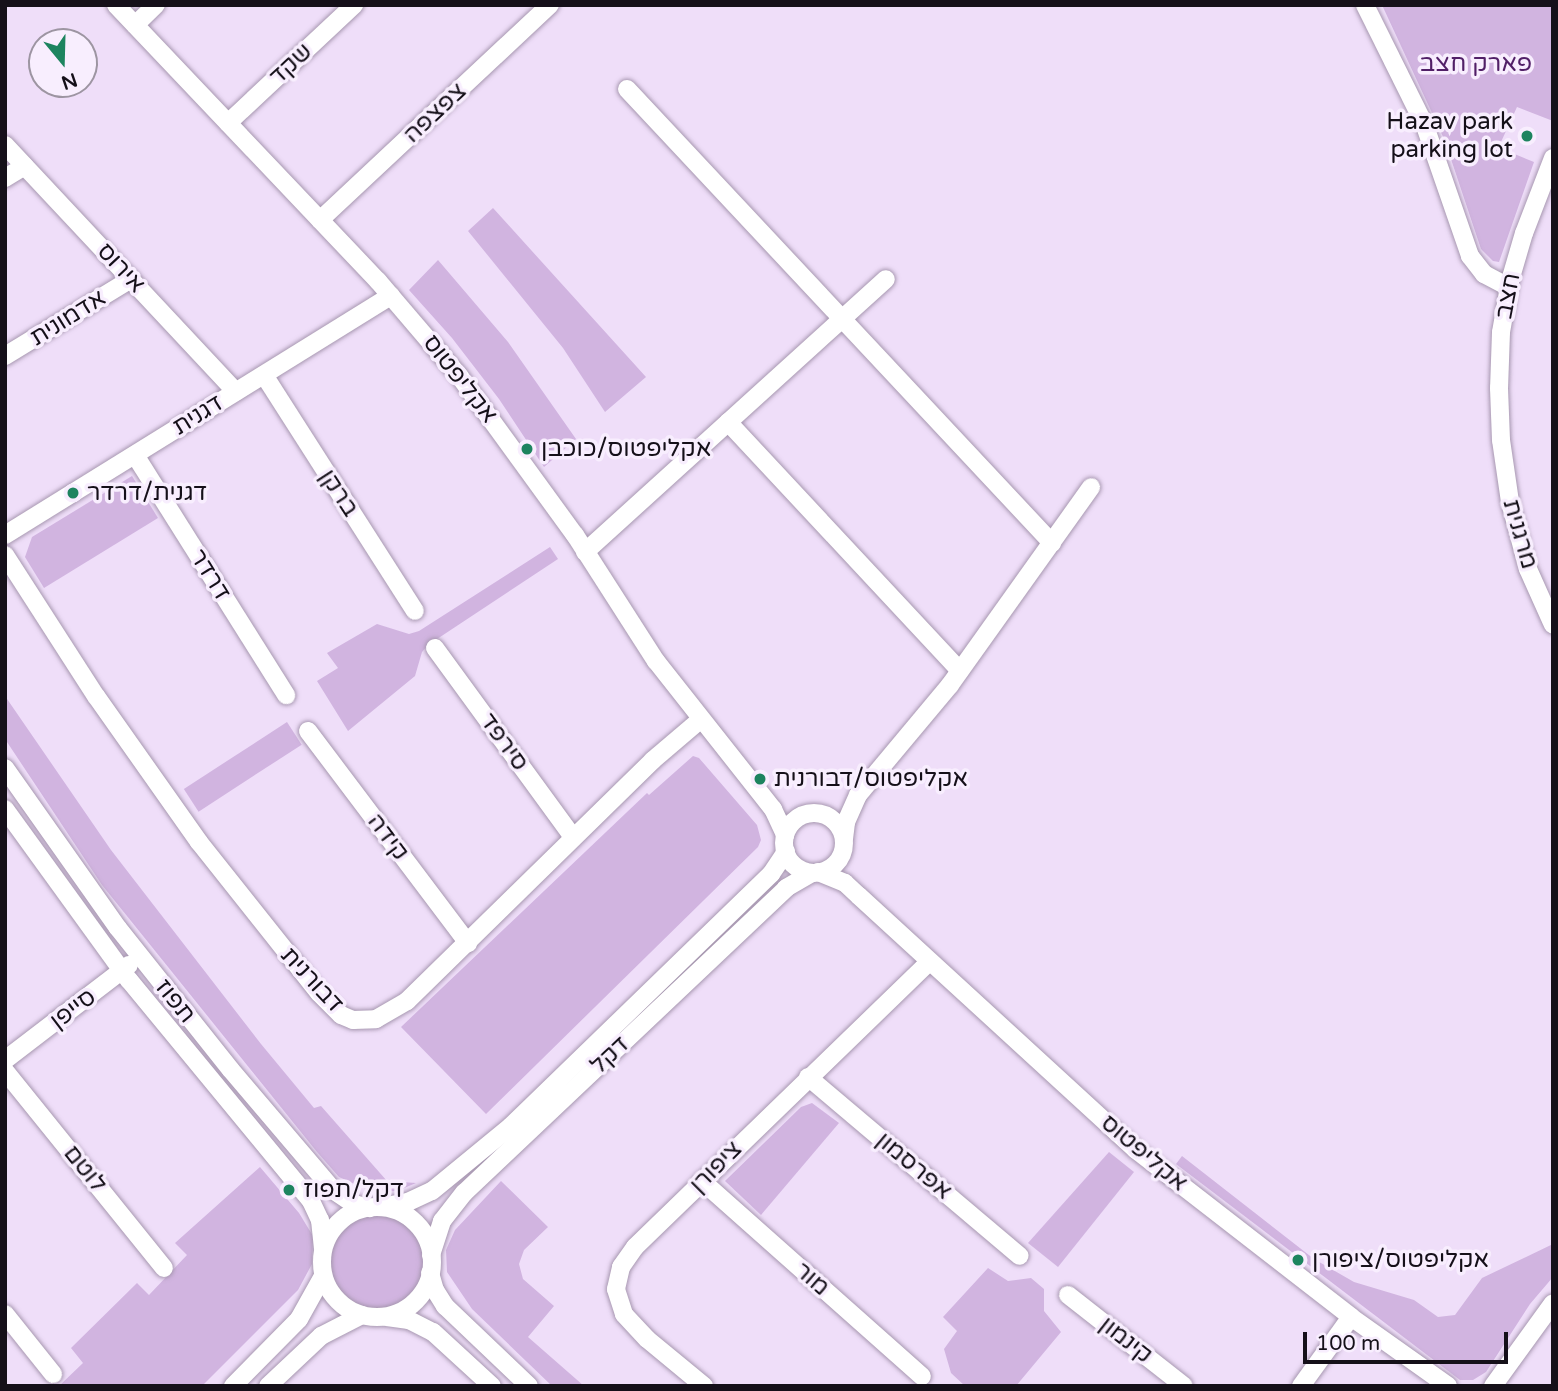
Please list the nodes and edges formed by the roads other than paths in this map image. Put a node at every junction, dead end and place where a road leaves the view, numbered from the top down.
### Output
1 (116, 5) edge
2 (156, 5) edge
3 (354, 5) edge
4 (550, 5) edge
5 (1364, 5) edge
6 (135, 25) junction
7 (627, 89) dead end
8 (228, 123) junction
9 (5, 145) edge
10 (1553, 158) edge
11 (25, 166) junction
12 (5, 178) edge
13 (320, 220) junction
14 (131, 279) junction
15 (886, 279) dead end
16 (1508, 287) junction
17 (391, 296) junction
18 (842, 320) junction
19 (5, 356) edge
20 (264, 375) junction
21 (236, 392) junction
22 (728, 422) junction
23 (1501, 440) joint
24 (135, 455) junction
25 (1091, 487) dead end
26 (5, 535) edge
27 (1052, 543) junction
28 (585, 552) junction
29 (5, 555) edge
30 (415, 611) dead end
31 (1553, 625) edge
32 (435, 648) dead end
33 (960, 671) junction
34 (286, 695) dead end
35 (700, 720) junction
36 (308, 731) dead end
37 (5, 768) edge
38 (759, 788) junction
39 (864, 788) junction
40 (5, 809) edge
41 (813, 814) junction
42 (573, 837) junction
43 (785, 844) junction
44 (843, 847) junction
45 (815, 872) junction
46 (859, 895) junction
47 (468, 943) junction
48 (140, 957) junction
49 (929, 962) junction
50 (122, 971) junction
51 (5, 1060) edge
52 (5, 1071) edge
53 (808, 1077) junction
54 (702, 1181) junction
55 (375, 1207) junction
56 (323, 1248) junction
57 (431, 1255) junction
58 (1020, 1256) dead end
59 (164, 1268) dead end
60 (430, 1273) junction
61 (323, 1276) junction
62 (1068, 1295) dead end
63 (1553, 1303) edge
64 (5, 1314) edge
65 (362, 1315) junction
66 (383, 1317) junction
67 (1350, 1317) junction
68 (53, 1374) dead end
69 (922, 1376) dead end
70 (233, 1386) edge
71 (268, 1386) edge
72 (492, 1386) edge
73 (528, 1386) edge
74 (704, 1386) edge
75 (1184, 1386) edge
76 (1301, 1386) edge
77 (1448, 1386) edge
78 (1493, 1386) edge

1 - 6 street, אקליפטוס
2 - 6 street
3 - 8 street, שקד
4 - 13 street, צפצפה
5 - 16 street
6 - 8 street, אקליפטוס
7 - 18 street
8 - 13 street, אקליפטוס
9 - 11 street, אירוס
10 - 16 street, חצב
11 - 12 street
11 - 14 street, אירוס
13 - 17 street, אקליפטוס
14 - 19 street, אדמונית
14 - 21 street, אירוס
15 - 18 street
16 - 23 street, חצב
17 - 20 street, דגנית
17 - 28 street, אקליפטוס
18 - 22 street
18 - 27 street
20 - 21 street, דגנית
20 - 30 street, ברקן
21 - 24 street, דגנית
22 - 28 street
22 - 33 street
23 - 31 street, מרגנית
24 - 26 street, דגנית
24 - 34 street, דרדר
25 - 27 street
27 - 33 street
28 - 35 street, אקליפטוס
29 - 47 street, דבורנית
32 - 42 street, סירפד
33 - 39 street
35 - 38 street, אקליפטוס
35 - 42 street, דבורנית
36 - 47 street, קידה
37 - 48 street, תפוז
38 - 41 street, אקליפטוס
38 - 43 street, אקליפטוס
39 - 41 street
39 - 44 street
40 - 50 street, תפוז
41 - 43 street
41 - 44 street
42 - 47 street, דבורנית
43 - 45 street
43 - 55 street, דקל
44 - 45 street
44 - 46 street, אקליפטוס
45 - 46 street, אקליפטוס
45 - 57 street, דקל
46 - 49 street, אקליפטוס
48 - 50 street, סייפן
48 - 55 street, תפוז
49 - 53 street, ציפורן
49 - 67 street, אקליפטוס
50 - 51 street, סייפן
50 - 56 street, תפוז
52 - 59 street, לוטם
53 - 54 street, ציפורן
53 - 58 street, אפרסמון
54 - 69 street, מור
54 - 74 street, ציפורן
55 - 56 street
55 - 57 street
56 - 61 street
57 - 60 street
60 - 66 street
60 - 73 street
61 - 65 street
61 - 70 street
62 - 75 street, קינמון
63 - 78 street
64 - 68 street
65 - 66 street
65 - 71 street
66 - 72 street
67 - 76 street
67 - 77 street, אקליפטוס

